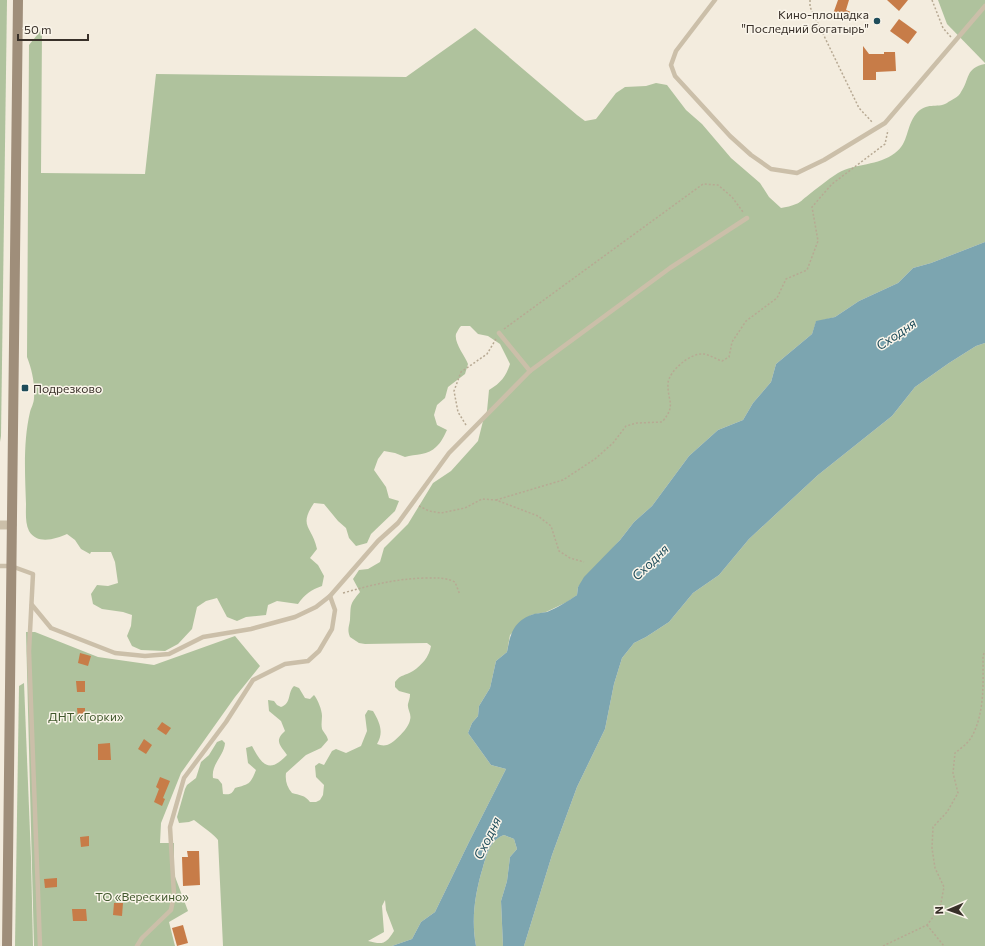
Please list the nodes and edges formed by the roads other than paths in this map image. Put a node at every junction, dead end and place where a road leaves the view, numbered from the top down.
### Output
1 (18, 0) edge
2 (715, 0) edge
3 (985, 6) edge
4 (747, 218) road end
5 (499, 333) road end
6 (530, 371) junction
7 (0, 525) edge
8 (12, 525) junction
9 (0, 566) edge
10 (11, 566) junction
11 (330, 596) junction
12 (32, 605) junction
13 (7, 946) edge
14 (40, 946) edge
15 (136, 946) edge

1 - 8 main road
2 - 3 lane
4 - 6 lane
5 - 6 lane
6 - 11 lane
7 - 8 street
8 - 10 main road
9 - 10 lane
10 - 12 lane
10 - 13 main road
11 - 12 lane
11 - 15 lane
12 - 14 lane

